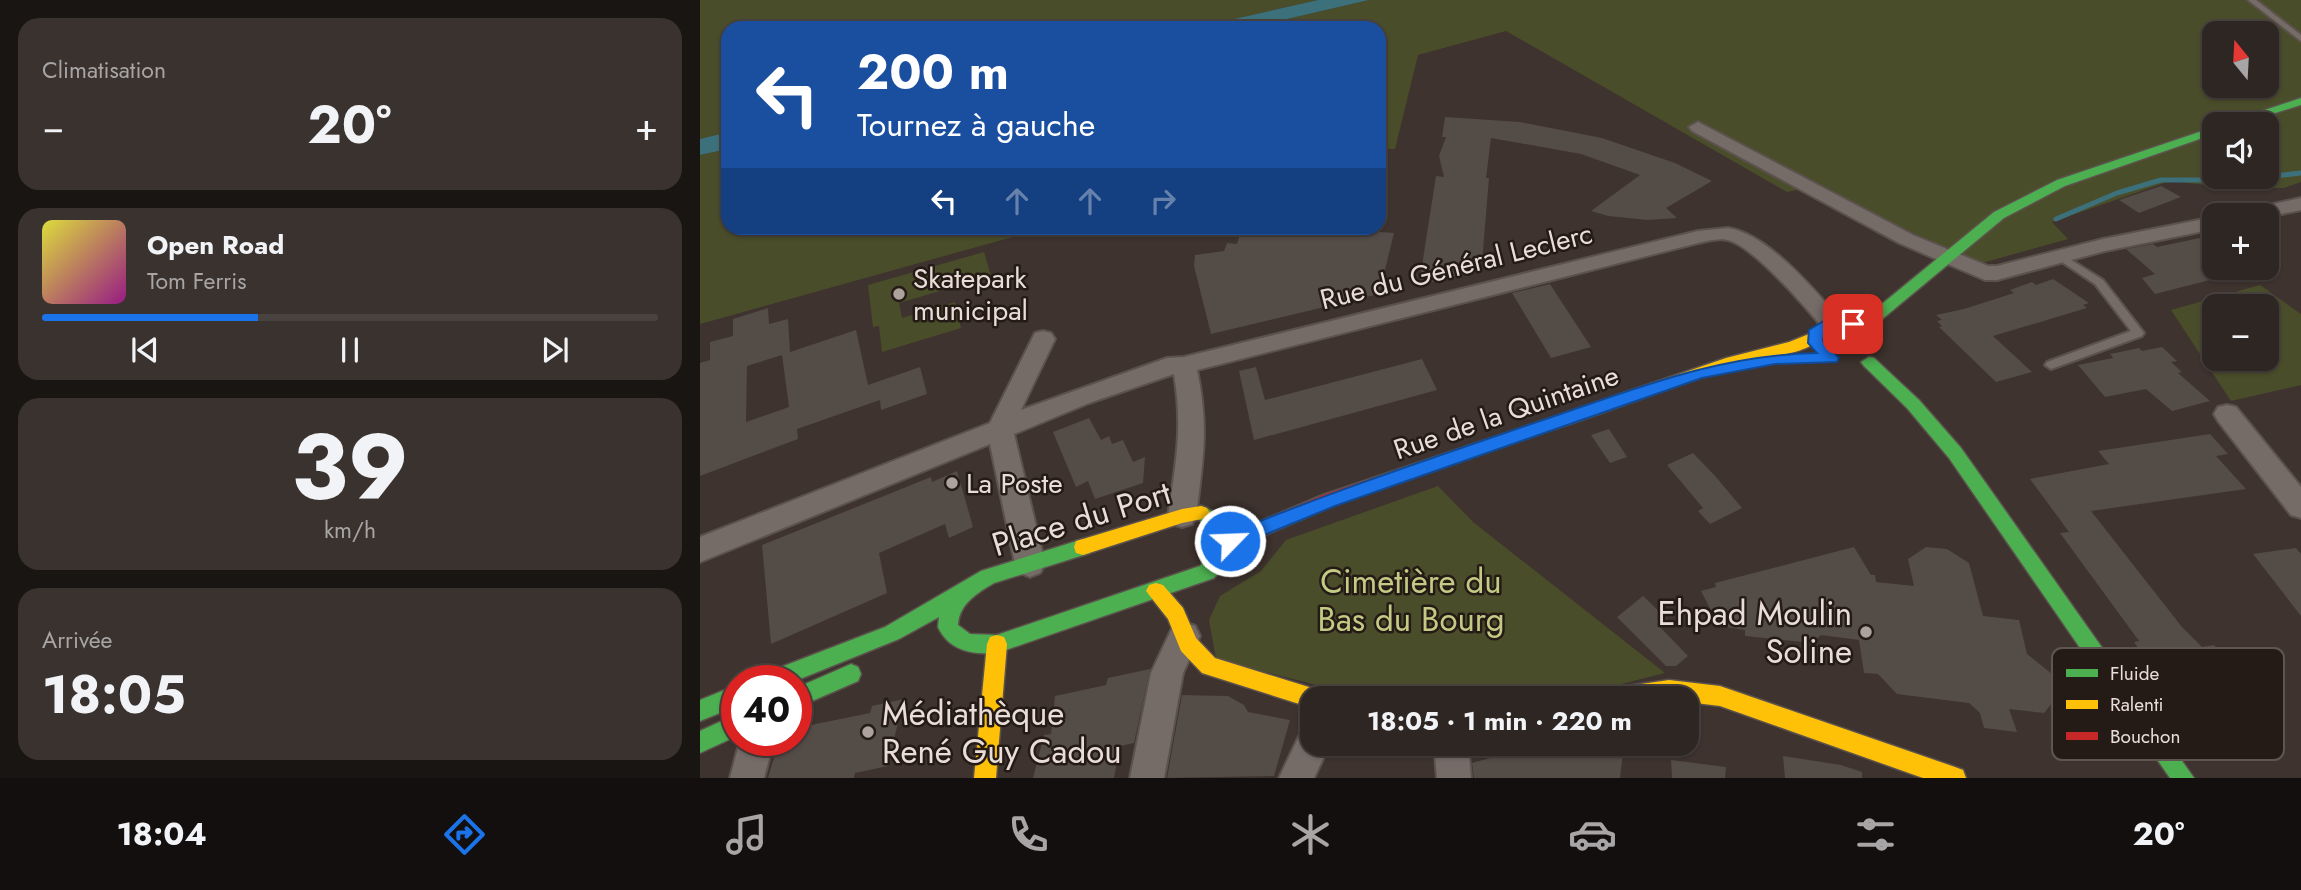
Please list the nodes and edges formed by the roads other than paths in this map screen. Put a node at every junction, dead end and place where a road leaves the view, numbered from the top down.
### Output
1 (2252, 0) edge
2 (2301, 39) edge
3 (2301, 101) edge
4 (2267, 112) edge
5 (1698, 127) dead end
6 (2202, 134) edge
7 (2301, 204) edge
8 (2279, 209) edge
9 (2202, 226) edge
10 (2060, 256) junction
11 (1953, 260) junction
12 (1889, 326) dead end
13 (1833, 327) junction
14 (1872, 334) dead end
15 (1043, 339) dead end
16 (1880, 349) dead end
17 (1869, 362) junction
18 (1851, 364) dead end
19 (1184, 365) junction
20 (2051, 365) dead end
21 (1700, 373) junction
22 (2227, 414) dead end
23 (1000, 429) junction
24 (1329, 500) junction
25 (2301, 507) edge
26 (1182, 516) junction
27 (1237, 519) junction
28 (1230, 541) junction
29 (700, 550) edge
30 (1030, 564) junction
31 (1156, 590) junction
32 (960, 595) junction
33 (1184, 636) junction
34 (997, 644) junction
35 (2092, 648) edge
36 (812, 665) edge
37 (862, 668) dead end
38 (812, 691) edge
39 (1300, 694) edge
40 (1699, 694) edge
41 (721, 702) edge
42 (700, 711) edge
43 (721, 732) edge
44 (700, 742) edge
45 (753, 756) edge
46 (1307, 756) edge
47 (1452, 756) edge
48 (2170, 760) edge
49 (747, 778) edge
50 (985, 778) edge
51 (1147, 778) edge
52 (1296, 778) edge
53 (1454, 778) edge
54 (1955, 778) edge
55 (2183, 778) edge

1 - 2 lane
3 - 4 street
5 - 11 street
6 - 11 street, Rue de la Quintaine
7 - 8 street
9 - 10 street
10 - 11 street
10 - 20 lane
11 - 12 street, Rue de la Quintaine
11 - 13 street, Rue de la Quintaine
13 - 14 street
13 - 19 street, Rue du Général Leclerc
13 - 21 street, Rue de la Quintaine
13 - 21 street, Rue de la Quintaine
15 - 23 street
16 - 17 street
17 - 18 street
17 - 35 street
19 - 23 street, Rue du Général Leclerc
19 - 26 street
21 - 24 street, Rue de la Quintaine
22 - 25 street
23 - 29 street, Rue du Général Leclerc
23 - 30 street
24 - 27 street, Rue de la Quintaine
24 - 28 street, Rue de la Quintaine
26 - 27 street, Place du Port
26 - 30 street, Place du Port
27 - 28 street
28 - 31 street
30 - 32 street, Place du Port
31 - 33 street
31 - 34 street
32 - 34 street
32 - 36 street, Place du Port
33 - 39 street
33 - 51 street
34 - 50 street
37 - 38 street
40 - 54 street
41 - 42 street
43 - 44 street
45 - 49 street
46 - 52 street
47 - 53 street
48 - 55 street

